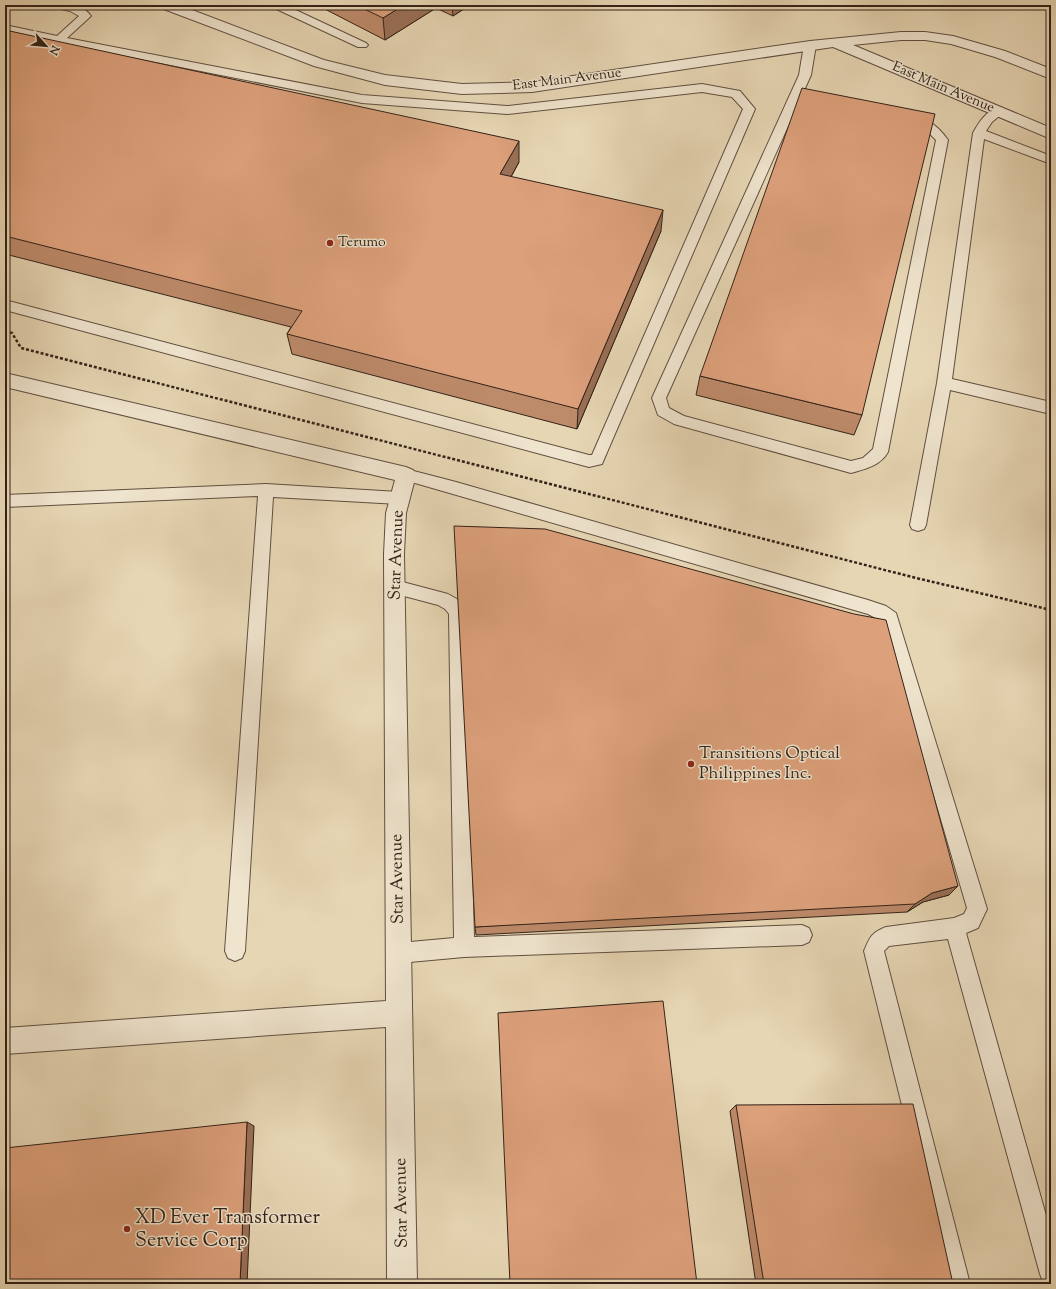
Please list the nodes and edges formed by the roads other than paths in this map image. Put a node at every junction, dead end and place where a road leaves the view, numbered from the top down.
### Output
1 (58, 5) edge
2 (166, 5) edge
3 (276, 5) edge
4 (5, 28) edge
5 (59, 40) junction
6 (835, 42) junction
7 (362, 45) dead end
8 (810, 45) junction
9 (1051, 74) edge
10 (999, 112) junction
11 (897, 117) edge
12 (979, 133) junction
13 (1051, 134) edge
14 (1051, 160) edge
15 (5, 305) edge
16 (5, 380) edge
17 (944, 383) junction
18 (1051, 408) edge
19 (403, 487) junction
20 (266, 490) junction
21 (5, 501) edge
22 (918, 524) dead end
23 (395, 587) junction
24 (955, 928) junction
25 (802, 935) dead end
26 (464, 947) junction
27 (235, 951) dead end
28 (399, 953) junction
29 (400, 1013) junction
30 (5, 1041) edge
31 (1051, 1274) edge
32 (402, 1284) edge
33 (958, 1284) edge

1 - 5 lane
2 - 8 street, East Main Avenue
3 - 7 lane
4 - 5 lane
5 - 15 lane
6 - 8 street, East Main Avenue
6 - 9 street, East Main Avenue
6 - 10 street, East Main Avenue
8 - 11 lane
10 - 12 lane
10 - 13 street, East Main Avenue
12 - 14 lane
12 - 17 lane
16 - 19 street
17 - 18 lane
17 - 22 lane
19 - 20 lane
19 - 23 street, Star Avenue
19 - 24 lane
20 - 21 lane
20 - 27 lane
23 - 26 lane
23 - 28 street, Star Avenue
24 - 31 lane
24 - 33 lane
25 - 26 lane
26 - 28 lane
28 - 29 street, Star Avenue
29 - 30 street
29 - 32 street, Star Avenue

